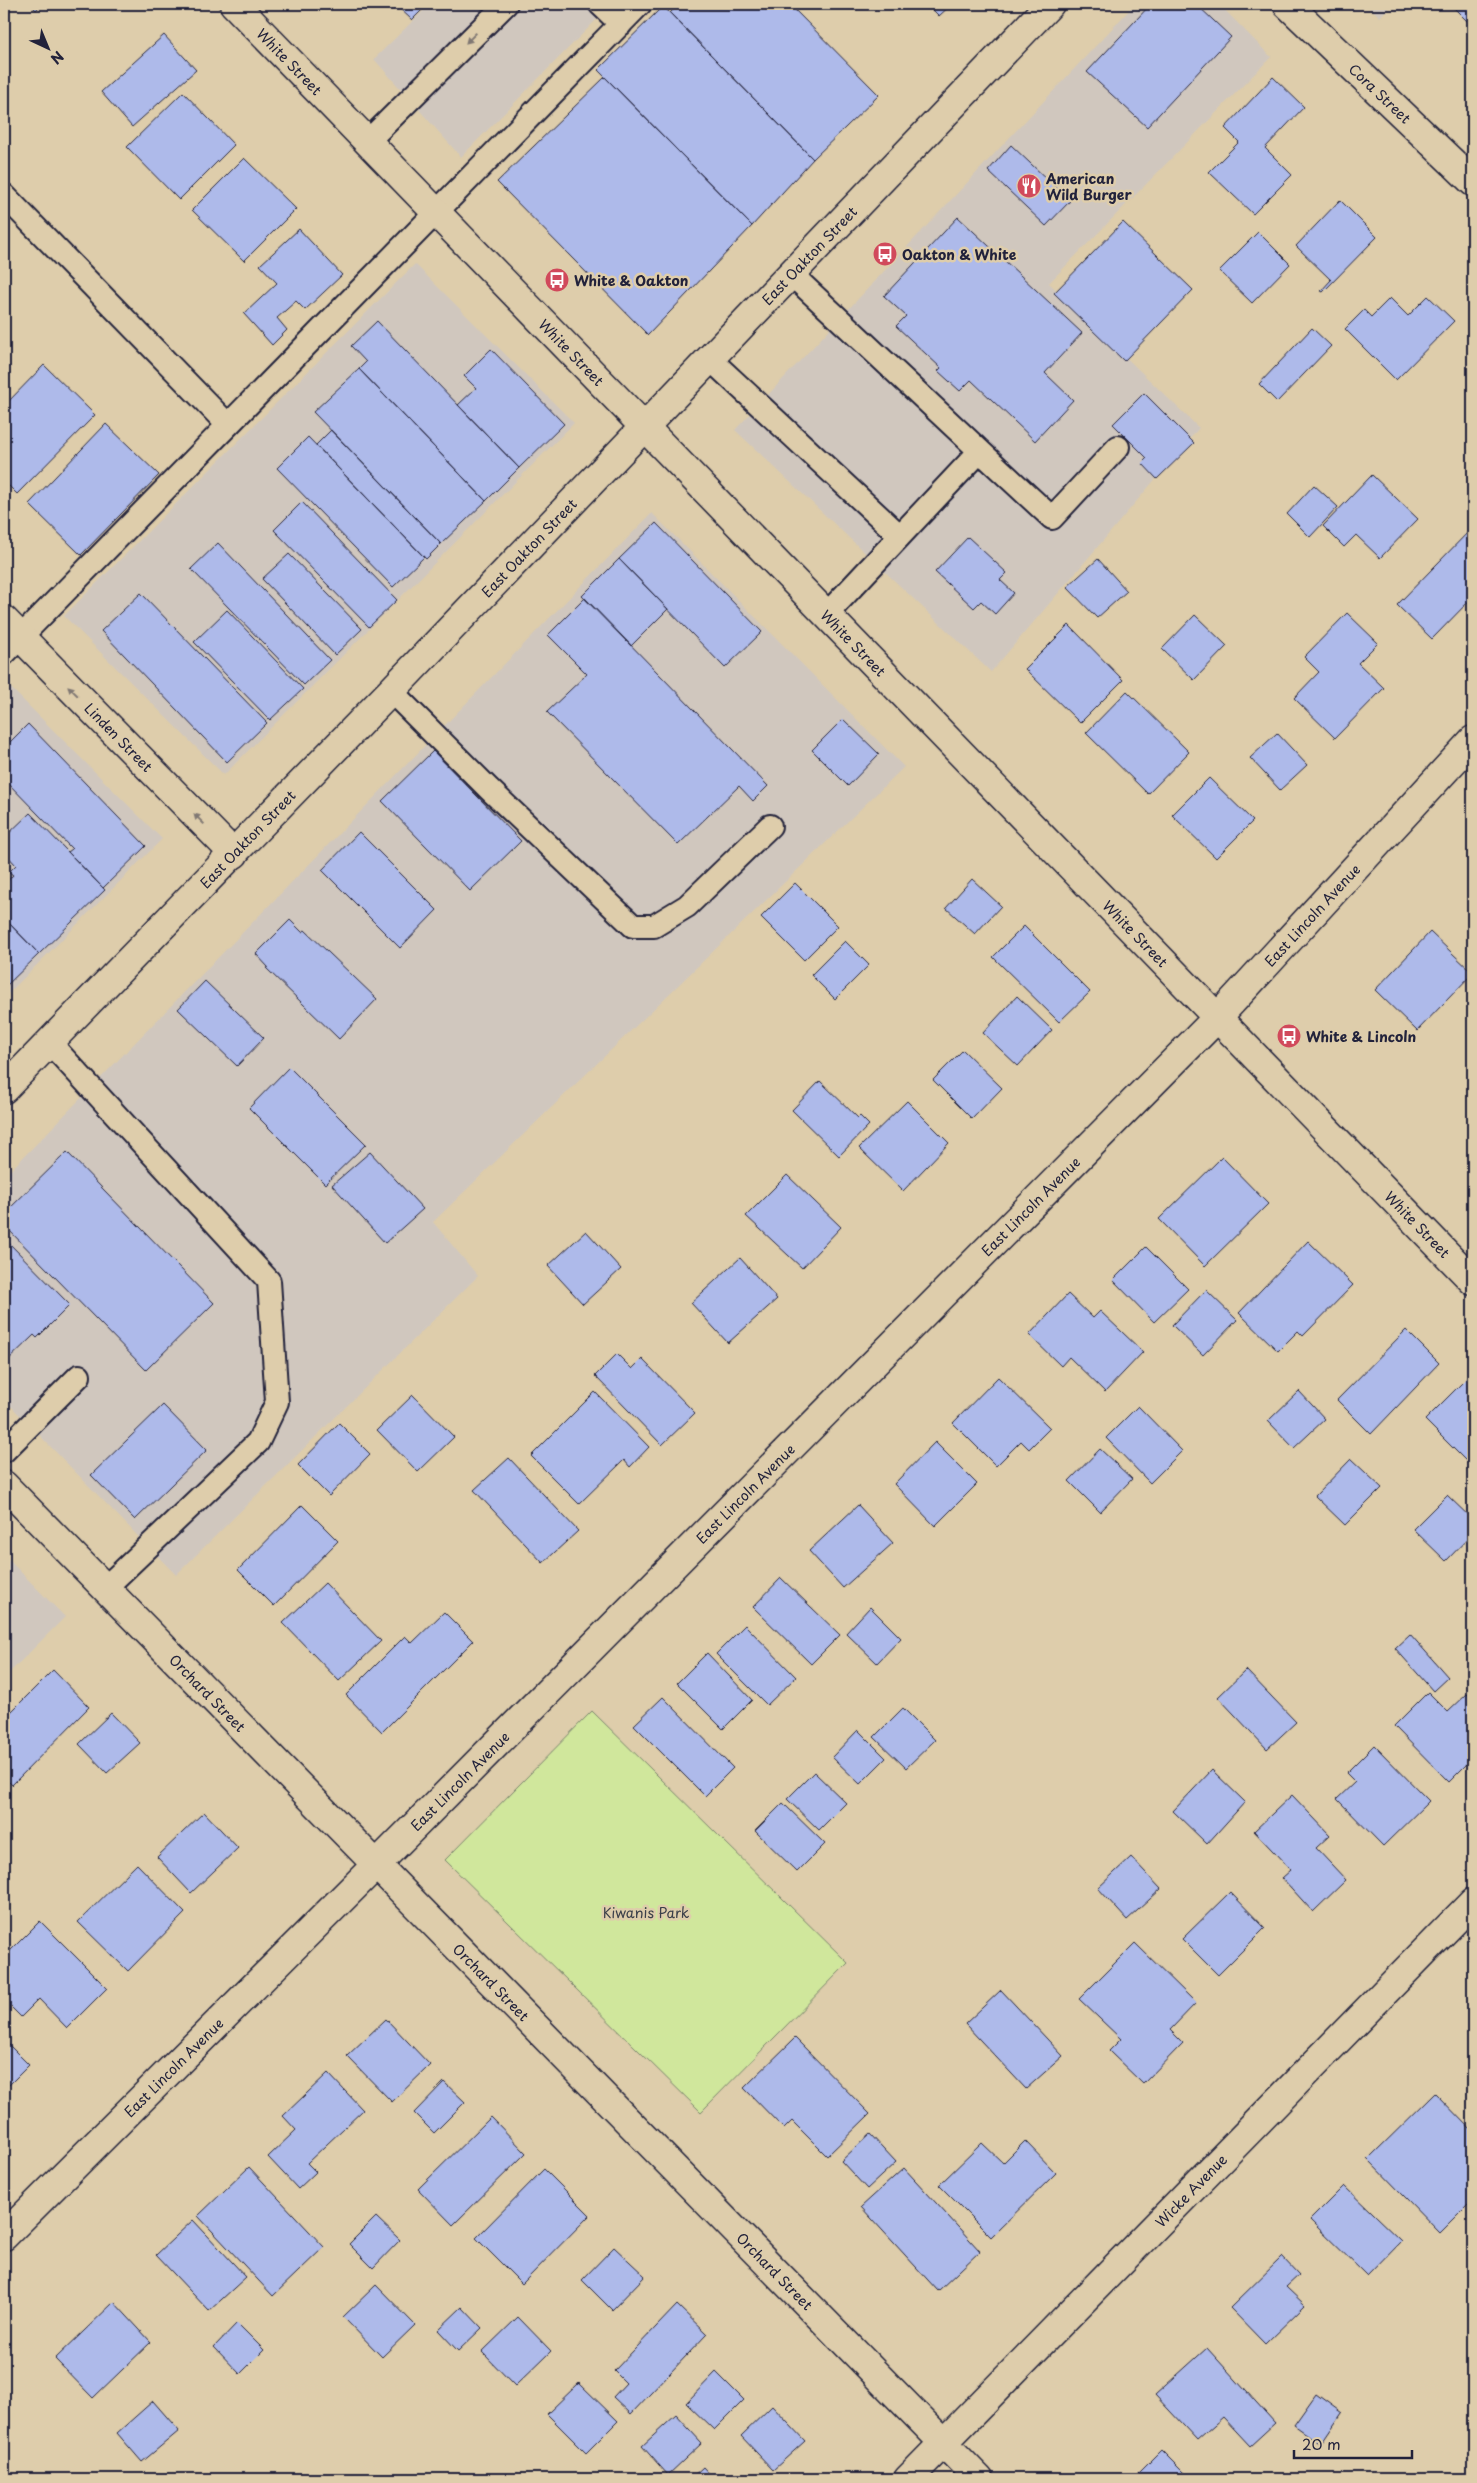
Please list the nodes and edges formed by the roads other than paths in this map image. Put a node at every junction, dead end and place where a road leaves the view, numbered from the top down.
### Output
1 (234, 4) edge
2 (506, 4) edge
3 (600, 4) edge
4 (639, 4) edge
5 (1050, 4) edge
6 (1287, 4) edge
7 (621, 24) junction
8 (367, 142) junction
9 (1473, 182) edge
10 (4, 195) edge
11 (436, 213) junction
12 (791, 274) junction
13 (710, 359) junction
14 (228, 425) junction
15 (644, 428) junction
16 (1118, 447) dead end
17 (980, 450) junction
18 (900, 536) junction
19 (826, 615) junction
20 (9, 637) edge
21 (391, 691) junction
22 (1473, 740) edge
23 (770, 826) dead end
24 (234, 854) junction
25 (1217, 1018) junction
26 (49, 1042) junction
27 (4, 1089) edge
28 (1473, 1281) edge
29 (79, 1376) dead end
30 (4, 1451) edge
31 (4, 1485) edge
32 (104, 1588) junction
33 (375, 1866) junction
34 (1473, 1902) edge
35 (4, 2236) edge
36 (944, 2443) junction
37 (908, 2479) edge
38 (979, 2479) edge

1 - 8 street, White Street
2 -> 8 lane
3 - 7 lane
4 - 7 lane
5 - 12 street, East Oakton Street
6 - 9 street, Cora Street
7 - 11 lane
8 - 11 street, White Street
10 - 14 lane
11 - 14 lane
11 - 15 street, White Street
12 - 13 street, East Oakton Street
12 - 17 lane
13 - 15 street, East Oakton Street
13 - 18 lane
14 - 20 lane
15 - 19 street, White Street
15 - 21 street, East Oakton Street
16 - 17 lane
17 - 18 lane
18 - 19 lane
19 - 25 street, White Street
24 -> 20 street, Linden Street
21 - 23 lane
21 - 24 street, East Oakton Street
22 - 25 street, East Lincoln Avenue
24 - 26 street, East Oakton Street
25 - 28 street, White Street
25 - 33 street, East Lincoln Avenue
26 - 27 street, East Oakton Street
26 - 32 lane
29 - 30 lane
31 - 32 street, Orchard Street
32 - 33 street, Orchard Street
33 - 35 street, East Lincoln Avenue
33 - 36 street, Orchard Street
34 - 36 street, Wicke Avenue
36 - 37 street, Wicke Avenue
36 - 38 street, Orchard Street

